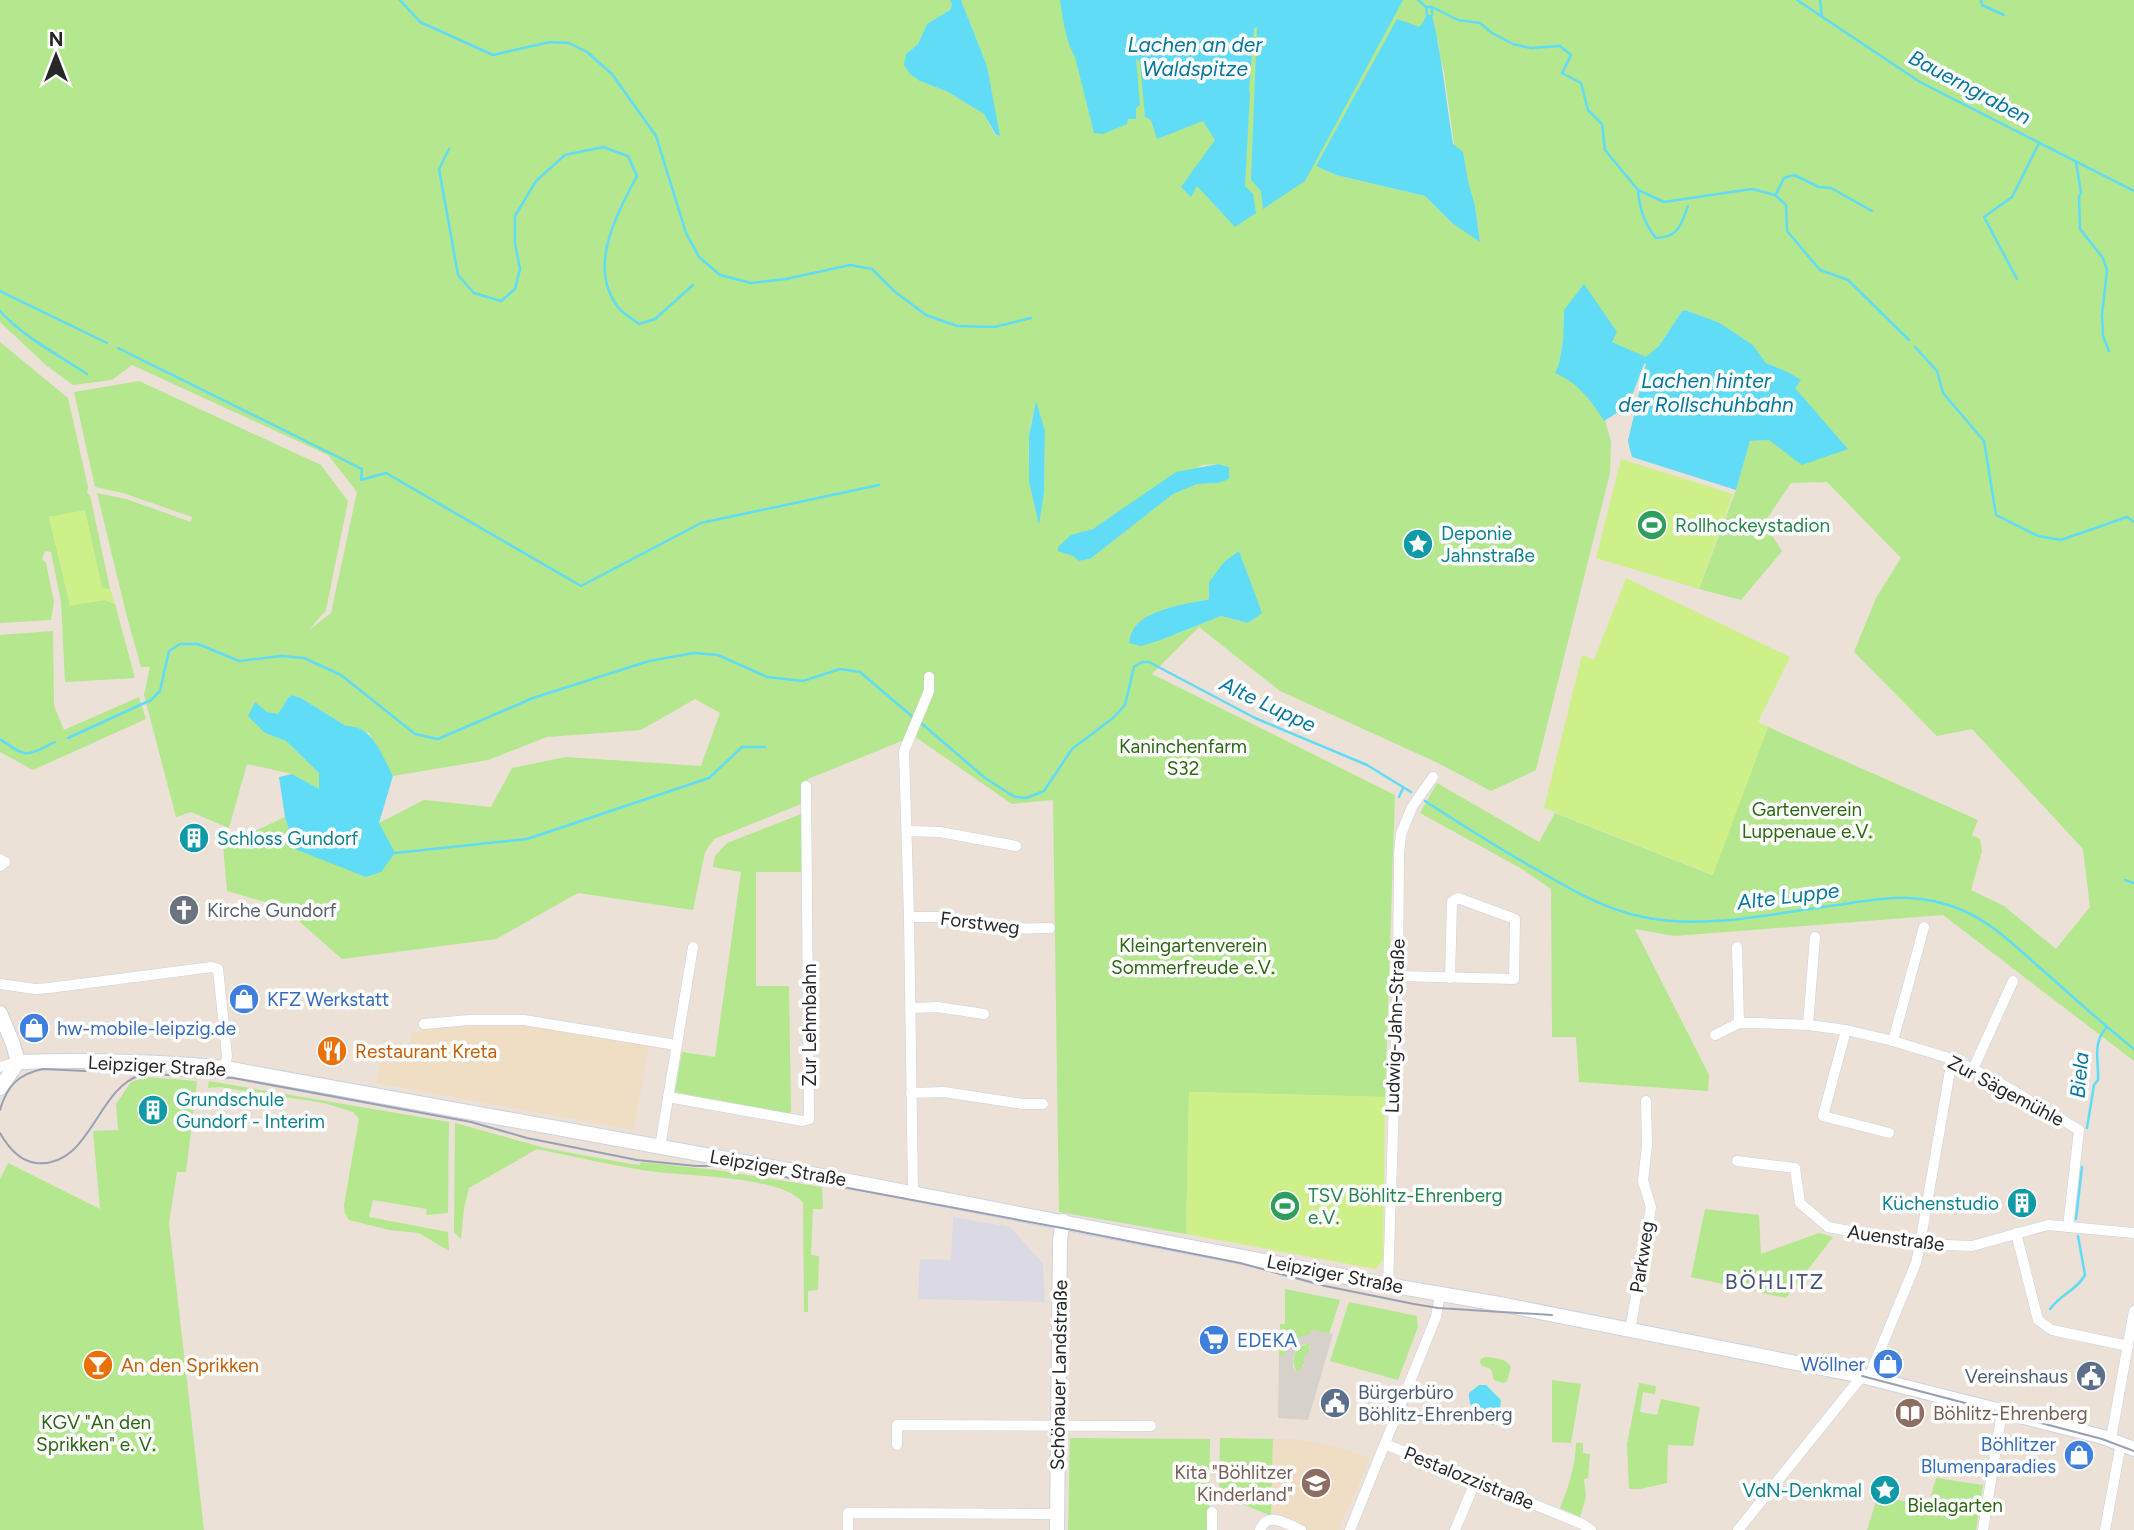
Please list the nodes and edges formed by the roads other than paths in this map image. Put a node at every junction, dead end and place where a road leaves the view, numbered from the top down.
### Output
1 (929, 677) dead end
2 (1433, 777) dead end
3 (806, 786) dead end
4 (906, 831) junction
5 (1016, 846) dead end
6 (0, 859) edge
7 (0, 866) edge
8 (909, 917) junction
9 (1924, 927) dead end
10 (1050, 928) dead end
11 (1815, 937) dead end
12 (693, 947) dead end
13 (1737, 947) dead end
14 (1398, 976) junction
15 (1450, 978) junction
16 (2013, 981) dead end
17 (0, 984) edge
18 (910, 1008) junction
19 (0, 1013) edge
20 (984, 1014) dead end
21 (1739, 1023) junction
22 (424, 1024) dead end
23 (1808, 1025) junction
24 (1846, 1030) junction
25 (1715, 1035) dead end
26 (1893, 1041) junction
27 (676, 1045) junction
28 (1952, 1059) junction
29 (18, 1062) junction
30 (0, 1066) edge
31 (225, 1068) junction
32 (1973, 1069) junction
33 (0, 1088) edge
34 (911, 1093) junction
35 (668, 1097) junction
36 (1646, 1101) dead end
37 (1043, 1104) dead end
38 (1889, 1133) dead end
39 (660, 1147) junction
40 (1737, 1161) dead end
41 (913, 1193) junction
42 (1063, 1221) junction
43 (2068, 1227) junction
44 (2016, 1233) junction
45 (2134, 1233) edge
46 (1920, 1244) junction
47 (1388, 1285) junction
48 (1440, 1294) junction
49 (2134, 1311) edge
50 (1630, 1331) junction
51 (2128, 1346) junction
52 (1866, 1376) junction
53 (2002, 1411) junction
54 (1151, 1426) dead end
55 (1058, 1427) junction
56 (1385, 1444) junction
57 (2122, 1444) edge
58 (897, 1445) dead end
59 (1478, 1481) junction
60 (1212, 1512) dead end
61 (1057, 1514) junction
62 (1587, 1527) edge
63 (848, 1530) edge
64 (1057, 1530) edge
65 (1212, 1530) edge
66 (1260, 1530) edge
67 (1301, 1530) edge
68 (1350, 1530) edge
69 (1455, 1530) edge
70 (1571, 1530) edge
71 (1738, 1530) edge
72 (1983, 1530) edge
73 (2105, 1530) edge

1 - 4 street
2 - 14 street, Ludwig-Jahn-Straße
3 - 35 street, Zur Lehmbahn
4 - 5 street
4 - 8 street
6 - 7 street
8 - 10 street, Forstweg
8 - 18 street
9 - 26 street
11 - 23 street
12 - 27 street
13 - 21 street
14 - 15 street
14 - 47 street, Ludwig-Jahn-Straße
15 - 15 street
16 - 32 street
17 - 31 street
18 - 20 street
18 - 34 street
19 - 29 street
21 - 23 street, Zur Sägemühle
21 - 25 street, Zur Sägemühle
22 - 27 street
23 - 24 street, Zur Sägemühle
24 - 26 street, Zur Sägemühle
24 - 38 street
26 - 28 street, Zur Sägemühle
27 - 35 street
28 - 32 street, Zur Sägemühle
28 - 46 street
29 - 30 street, Leipziger Straße
29 - 31 street, Leipziger Straße
29 - 33 street
31 - 39 street, Leipziger Straße
32 - 43 street, Zur Sägemühle
34 - 37 street
34 - 41 street
35 - 39 street
36 - 50 street, Parkweg
39 - 41 street, Leipziger Straße
40 - 46 street, Auenstraße
41 - 42 street, Leipziger Straße
42 - 47 street, Leipziger Straße
42 - 55 street, Schönauer Landstraße
43 - 44 street, Auenstraße
43 - 45 street, Auenstraße
44 - 46 street, Auenstraße
44 - 51 street
46 - 52 street
47 - 48 street, Leipziger Straße
48 - 50 street, Leipziger Straße
48 - 56 street
49 - 51 street
50 - 52 street, Leipziger Straße
51 - 57 street
52 - 53 street
52 - 71 street
53 - 57 street
53 - 72 street
54 - 55 street
55 - 58 street
55 - 61 street, Schönauer Landstraße
56 - 59 street, Pestalozzistraße
56 - 68 street
57 - 73 street
59 - 62 street, Pestalozzistraße
59 - 69 street
60 - 65 street
61 - 63 street
61 - 64 street, Schönauer Landstraße
62 - 70 street
66 - 67 street

